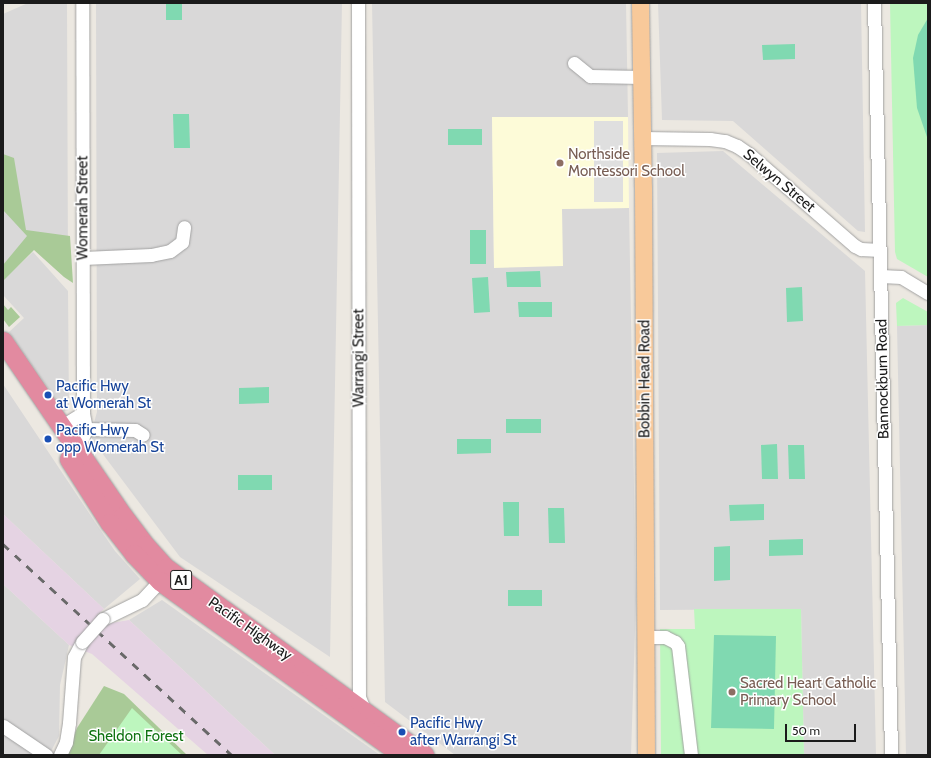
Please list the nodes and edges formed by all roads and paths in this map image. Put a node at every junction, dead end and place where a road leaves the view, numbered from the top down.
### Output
1 (82, 3) edge
2 (358, 3) edge
3 (640, 3) edge
4 (874, 3) edge
5 (574, 63) dead end
6 (641, 77) junction
7 (642, 138) junction
8 (184, 227) dead end
9 (880, 250) junction
10 (83, 258) junction
11 (881, 276) junction
12 (928, 293) edge
13 (3, 341) edge
14 (3, 364) edge
15 (83, 413) junction
16 (62, 426) junction
17 (86, 429) junction
18 (143, 434) dead end
19 (76, 446) junction
20 (160, 581) junction
21 (646, 637) junction
22 (365, 712) junction
23 (3, 726) edge
24 (46, 755) edge
25 (60, 755) edge
26 (402, 755) edge
27 (424, 755) edge
28 (646, 755) edge
29 (691, 755) edge
30 (891, 755) edge

1 - 10 street, Womerah Street
2 - 22 street, Warrangi Street
3 - 6 main road, Bobbin Head Road
4 - 9 street, Bannockburn Road
5 - 6 street
6 - 7 main road, Bobbin Head Road
7 - 9 street, Selwyn Street
7 - 21 main road, Bobbin Head Road
8 - 10 street
9 - 11 street, Bannockburn Road
10 - 15 street, Womerah Street
11 - 12 street
11 - 30 street, Bannockburn Road
13 - 16 highway, Pacific Highway / A1
14 - 20 highway, Pacific Highway / A1
15 - 16 street
15 - 17 street, Womerah Street
16 - 19 highway, Pacific Highway / A1
17 - 18 street
17 - 19 street
19 - 22 highway, Pacific Highway / A1
20 - 25 street, bridge
20 - 26 highway, Pacific Highway / A1
21 - 28 main road, Bobbin Head Road
21 - 29 street
22 - 27 highway, Pacific Highway / A1
23 - 24 street

